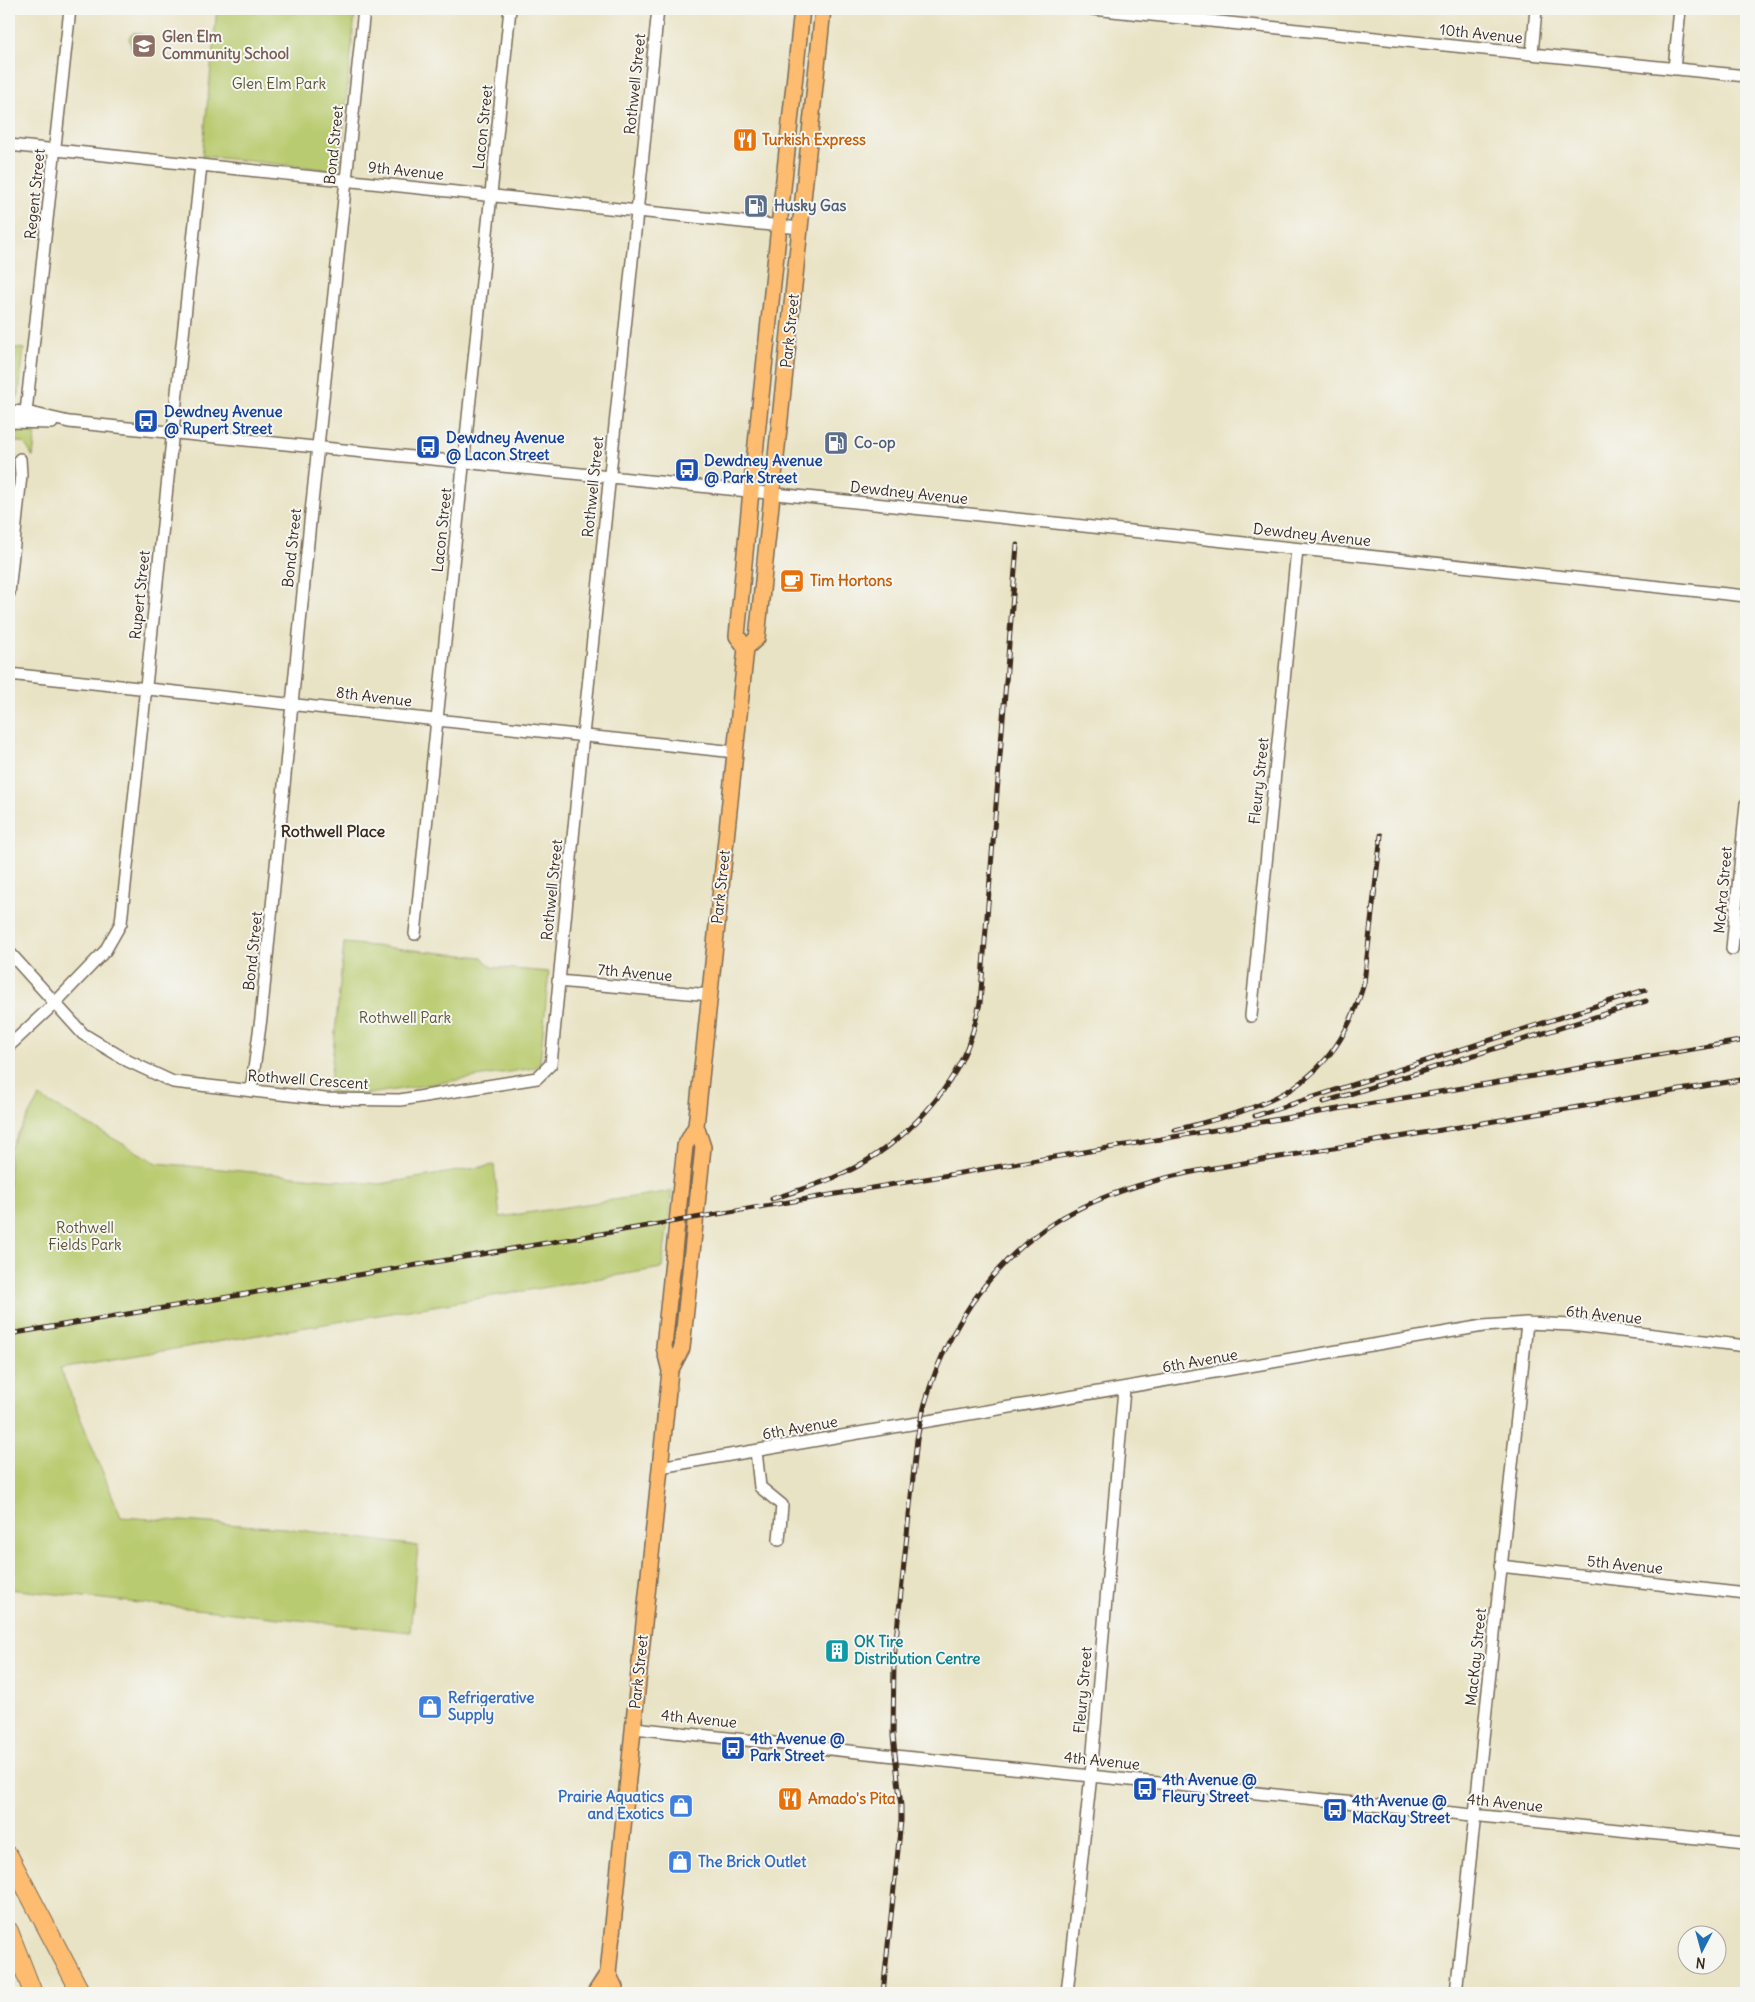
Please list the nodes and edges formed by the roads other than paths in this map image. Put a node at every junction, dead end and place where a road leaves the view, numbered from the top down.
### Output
1 (70, 9) edge
2 (364, 9) edge
3 (510, 9) edge
4 (658, 9) edge
5 (802, 9) edge
6 (823, 9) edge
7 (1092, 9) edge
8 (1536, 9) edge
9 (1680, 9) edge
10 (1532, 54) junction
11 (1674, 69) junction
12 (1746, 76) edge
13 (9, 145) edge
14 (54, 150) junction
15 (201, 165) junction
16 (346, 180) junction
17 (491, 196) junction
18 (637, 210) junction
19 (779, 225) junction
20 (800, 228) junction
21 (9, 411) edge
22 (26, 412) junction
23 (9, 422) edge
24 (69, 422) junction
25 (172, 433) junction
26 (318, 448) junction
27 (20, 459) dead end
28 (465, 463) junction
29 (610, 477) junction
30 (751, 492) junction
31 (772, 494) junction
32 (1297, 549) junction
33 (9, 593) edge
34 (1746, 596) edge
35 (746, 648) junction
36 (9, 674) edge
37 (146, 688) junction
38 (292, 703) junction
39 (438, 720) junction
40 (583, 735) junction
41 (735, 752) junction
42 (1746, 804) edge
43 (415, 934) dead end
44 (1732, 949) dead end
45 (9, 952) edge
46 (560, 968) joint
47 (558, 981) junction
48 (710, 995) junction
49 (54, 1004) junction
50 (1251, 1016) dead end
51 (9, 1046) edge
52 (251, 1091) junction
53 (1526, 1323) junction
54 (1746, 1346) edge
55 (1124, 1389) junction
56 (756, 1450) junction
57 (660, 1467) junction
58 (779, 1540) dead end
59 (1500, 1566) junction
60 (1746, 1594) edge
61 (634, 1728) junction
62 (1091, 1775) junction
63 (1475, 1815) junction
64 (1746, 1843) edge
65 (9, 1856) edge
66 (9, 1931) edge
67 (608, 1973) junction
68 (33, 1993) edge
69 (82, 1993) edge
70 (595, 1993) edge
71 (615, 1993) edge
72 (1067, 1993) edge
73 (1456, 1993) edge

1 - 14 street, Regent Street
2 - 16 street, Bond Street
3 - 17 street, Lacon Street
4 - 18 street, Rothwell Street
5 - 19 main road, Park Street
6 - 20 main road, Park Street
7 - 10 street, 10th Avenue
8 - 10 street
9 - 11 street
10 - 11 street, 10th Avenue
11 - 12 street, 10th Avenue
13 - 14 street, 9th Avenue
14 - 15 street, 9th Avenue
14 - 22 street, Regent Street
15 - 16 street, 9th Avenue
15 - 25 street, Rupert Street
16 - 17 street, 9th Avenue
16 - 26 street, Bond Street
17 - 18 street, 9th Avenue
17 - 28 street, Lacon Street
18 - 19 street, 9th Avenue
18 - 29 street, Rothwell Street
19 - 20 street, 9th Avenue
19 - 30 main road, Park Street
20 - 31 main road, Park Street
21 - 22 street, Dewdney Avenue
22 - 24 street, Dewdney Avenue
23 - 24 street, Dewdney Avenue
24 - 25 street, Dewdney Avenue
25 - 26 street, Dewdney Avenue
25 - 37 street, Rupert Street
26 - 28 street, Dewdney Avenue
26 - 38 street, Bond Street
27 - 33 street
28 - 29 street, Dewdney Avenue
28 - 39 street, Lacon Street
29 - 30 street, Dewdney Avenue
29 - 40 street, Rothwell Street
30 - 31 street, Dewdney Avenue
30 - 35 main road, Park Street
31 - 32 street, Dewdney Avenue
31 - 35 main road, Park Street
32 - 34 street, Dewdney Avenue
32 - 50 street, Fleury Street
35 - 41 main road, Park Street
36 - 37 street, 8th Avenue
37 - 38 street, 8th Avenue
37 - 49 street, Rupert Street
38 - 39 street, 8th Avenue
38 - 52 street, Bond Street
39 - 40 street, 8th Avenue
39 - 43 street, Lacon Street
40 - 41 street, 8th Avenue
40 - 46 street, Rothwell Street
41 - 48 main road, Park Street
42 - 44 street, McAra Street
45 - 49 street, Rothwell Crescent
46 - 47 street, Rothwell Crescent
47 - 48 street, 7th Avenue
47 - 52 street, Rothwell Crescent
48 - 57 main road, Park Street
49 - 51 street, Rupert Street
49 - 52 street, Rothwell Crescent
53 - 54 street, 6th Avenue
53 - 55 street, 6th Avenue
53 - 59 street, MacKay Street
55 - 56 street, 6th Avenue
55 - 62 street, Fleury Street
56 - 57 street, 6th Avenue
56 - 58 street
57 - 61 main road, Park Street
59 - 60 street, 5th Avenue
59 - 63 street, MacKay Street
61 - 62 street, 4th Avenue
61 - 67 main road, Park Street
62 - 63 street, 4th Avenue
62 - 72 street, Fleury Street
63 - 64 street, 4th Avenue
63 - 73 street, MacKay Street
65 - 69 highway
66 - 68 highway
67 - 70 main road, Park Street
67 - 71 main road, Park Street

